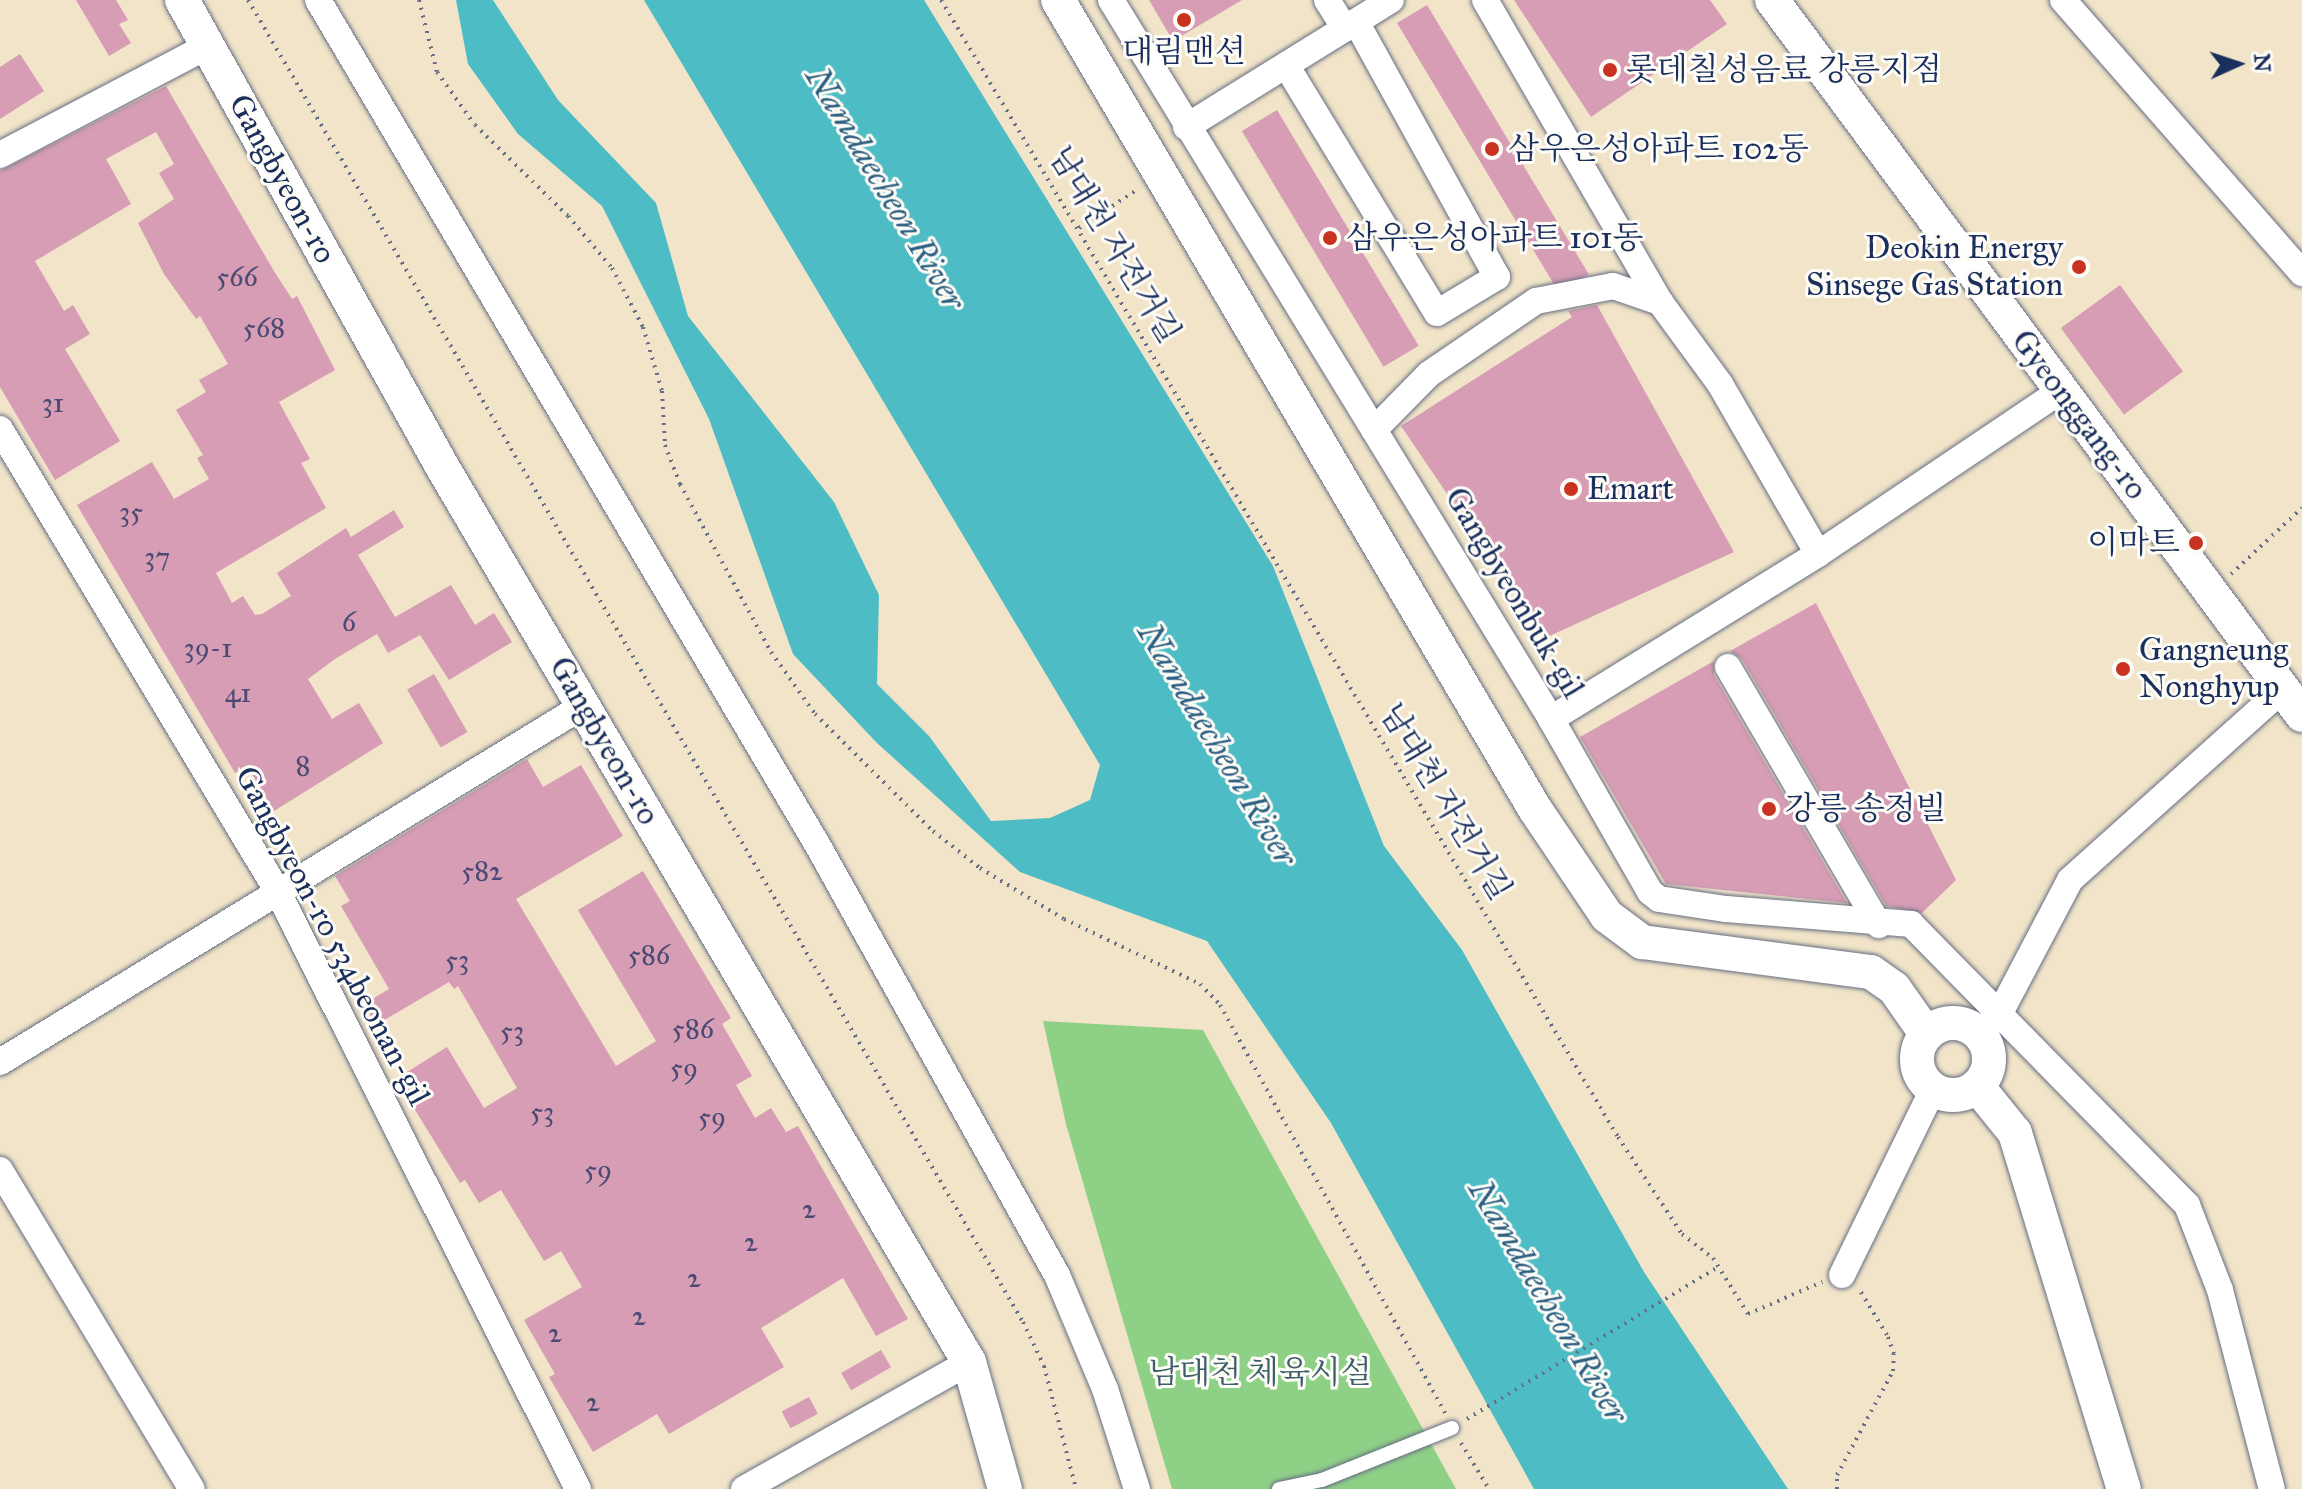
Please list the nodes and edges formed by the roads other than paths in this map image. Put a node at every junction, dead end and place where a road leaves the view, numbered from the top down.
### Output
1 (182, 0) edge
2 (318, 0) edge
3 (1058, 0) edge
4 (1111, 0) edge
5 (1327, 0) edge
6 (1391, 0) edge
7 (1485, 0) edge
8 (1772, 0) edge
9 (2063, 0) edge
10 (1350, 25) junction
11 (208, 46) junction
12 (1286, 65) junction
13 (1186, 127) junction
14 (0, 155) edge
15 (2302, 273) edge
16 (1660, 302) junction
17 (2061, 391) junction
18 (0, 429) edge
19 (1374, 430) junction
20 (1818, 554) junction
21 (1728, 667) dead end
22 (2292, 702) edge
23 (583, 706) junction
24 (1551, 719) junction
25 (278, 892) junction
26 (1879, 925) junction
27 (1990, 1023) junction
28 (1927, 1035) junction
29 (0, 1062) edge
30 (1977, 1086) junction
31 (1933, 1089) junction
32 (0, 1170) edge
33 (1842, 1275) road end
34 (969, 1362) junction
35 (1452, 1428) road end
36 (192, 1489) edge
37 (578, 1489) edge
38 (744, 1489) edge
39 (1005, 1489) edge
40 (1137, 1489) edge
41 (1279, 1489) edge
42 (2124, 1489) edge
43 (2272, 1489) edge

1 - 11 street, Gangbyeon-ro
2 - 40 street
3 - 28 street
4 - 13 street, Gangbyeonbuk-gil
5 - 10 street
6 - 10 street
7 - 16 street
8 - 17 street, Gyeonggang-ro
9 - 15 street
10 - 12 street
10 - 12 street
11 - 14 street
11 - 23 street, Gangbyeon-ro
12 - 13 street
13 - 19 street, Gangbyeonbuk-gil
16 - 19 street
16 - 20 street
17 - 20 street
17 - 22 street, Gyeonggang-ro
18 - 25 street, Gangbyeon-ro 534beonan-gil
19 - 24 street, Gangbyeonbuk-gil
20 - 24 street
21 - 26 street
22 - 27 street
23 - 25 street
23 - 34 street, Gangbyeon-ro
24 - 26 street, Gangbyeonbuk-gil
25 - 29 street
25 - 37 street, Gangbyeon-ro 534beonan-gil
26 - 27 street, Gangbyeonbuk-gil
27 - 28 street
27 - 30 street
27 - 43 street, Gangbyeonbuk-gil
28 - 31 street
30 - 31 street
30 - 42 street
31 - 33 street
32 - 36 street
34 - 38 street
34 - 39 street, Gangbyeon-ro
35 - 41 lane

